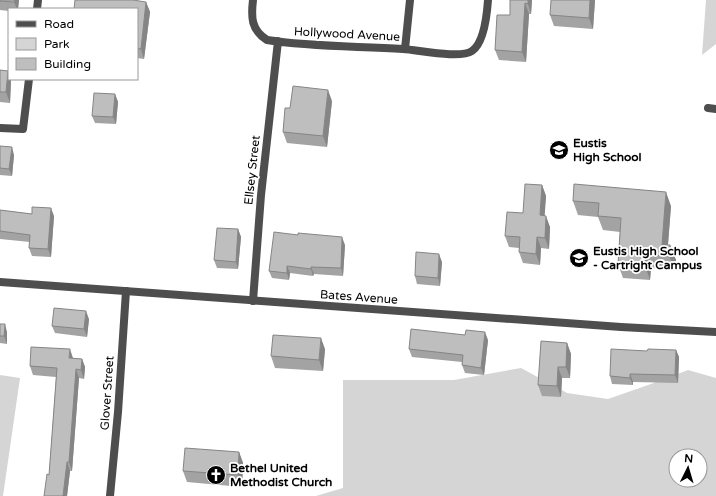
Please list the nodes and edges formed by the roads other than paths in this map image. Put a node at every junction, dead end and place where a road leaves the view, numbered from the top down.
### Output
1 (253, 0) edge
2 (410, 0) edge
3 (488, 0) edge
4 (278, 42) junction
5 (405, 49) junction
6 (29, 80) edge
7 (0, 128) edge
8 (0, 282) edge
9 (126, 291) junction
10 (253, 301) junction
11 (716, 332) edge
12 (110, 496) edge

1 - 4 street, Hollywood Avenue
2 - 5 street
3 - 5 street, Hollywood Avenue
4 - 5 street, Hollywood Avenue
4 - 10 street, Ellsey Street
6 - 7 street
8 - 9 street, Bates Avenue
9 - 10 street, Bates Avenue
9 - 12 street, Glover Street
10 - 11 street, Bates Avenue

